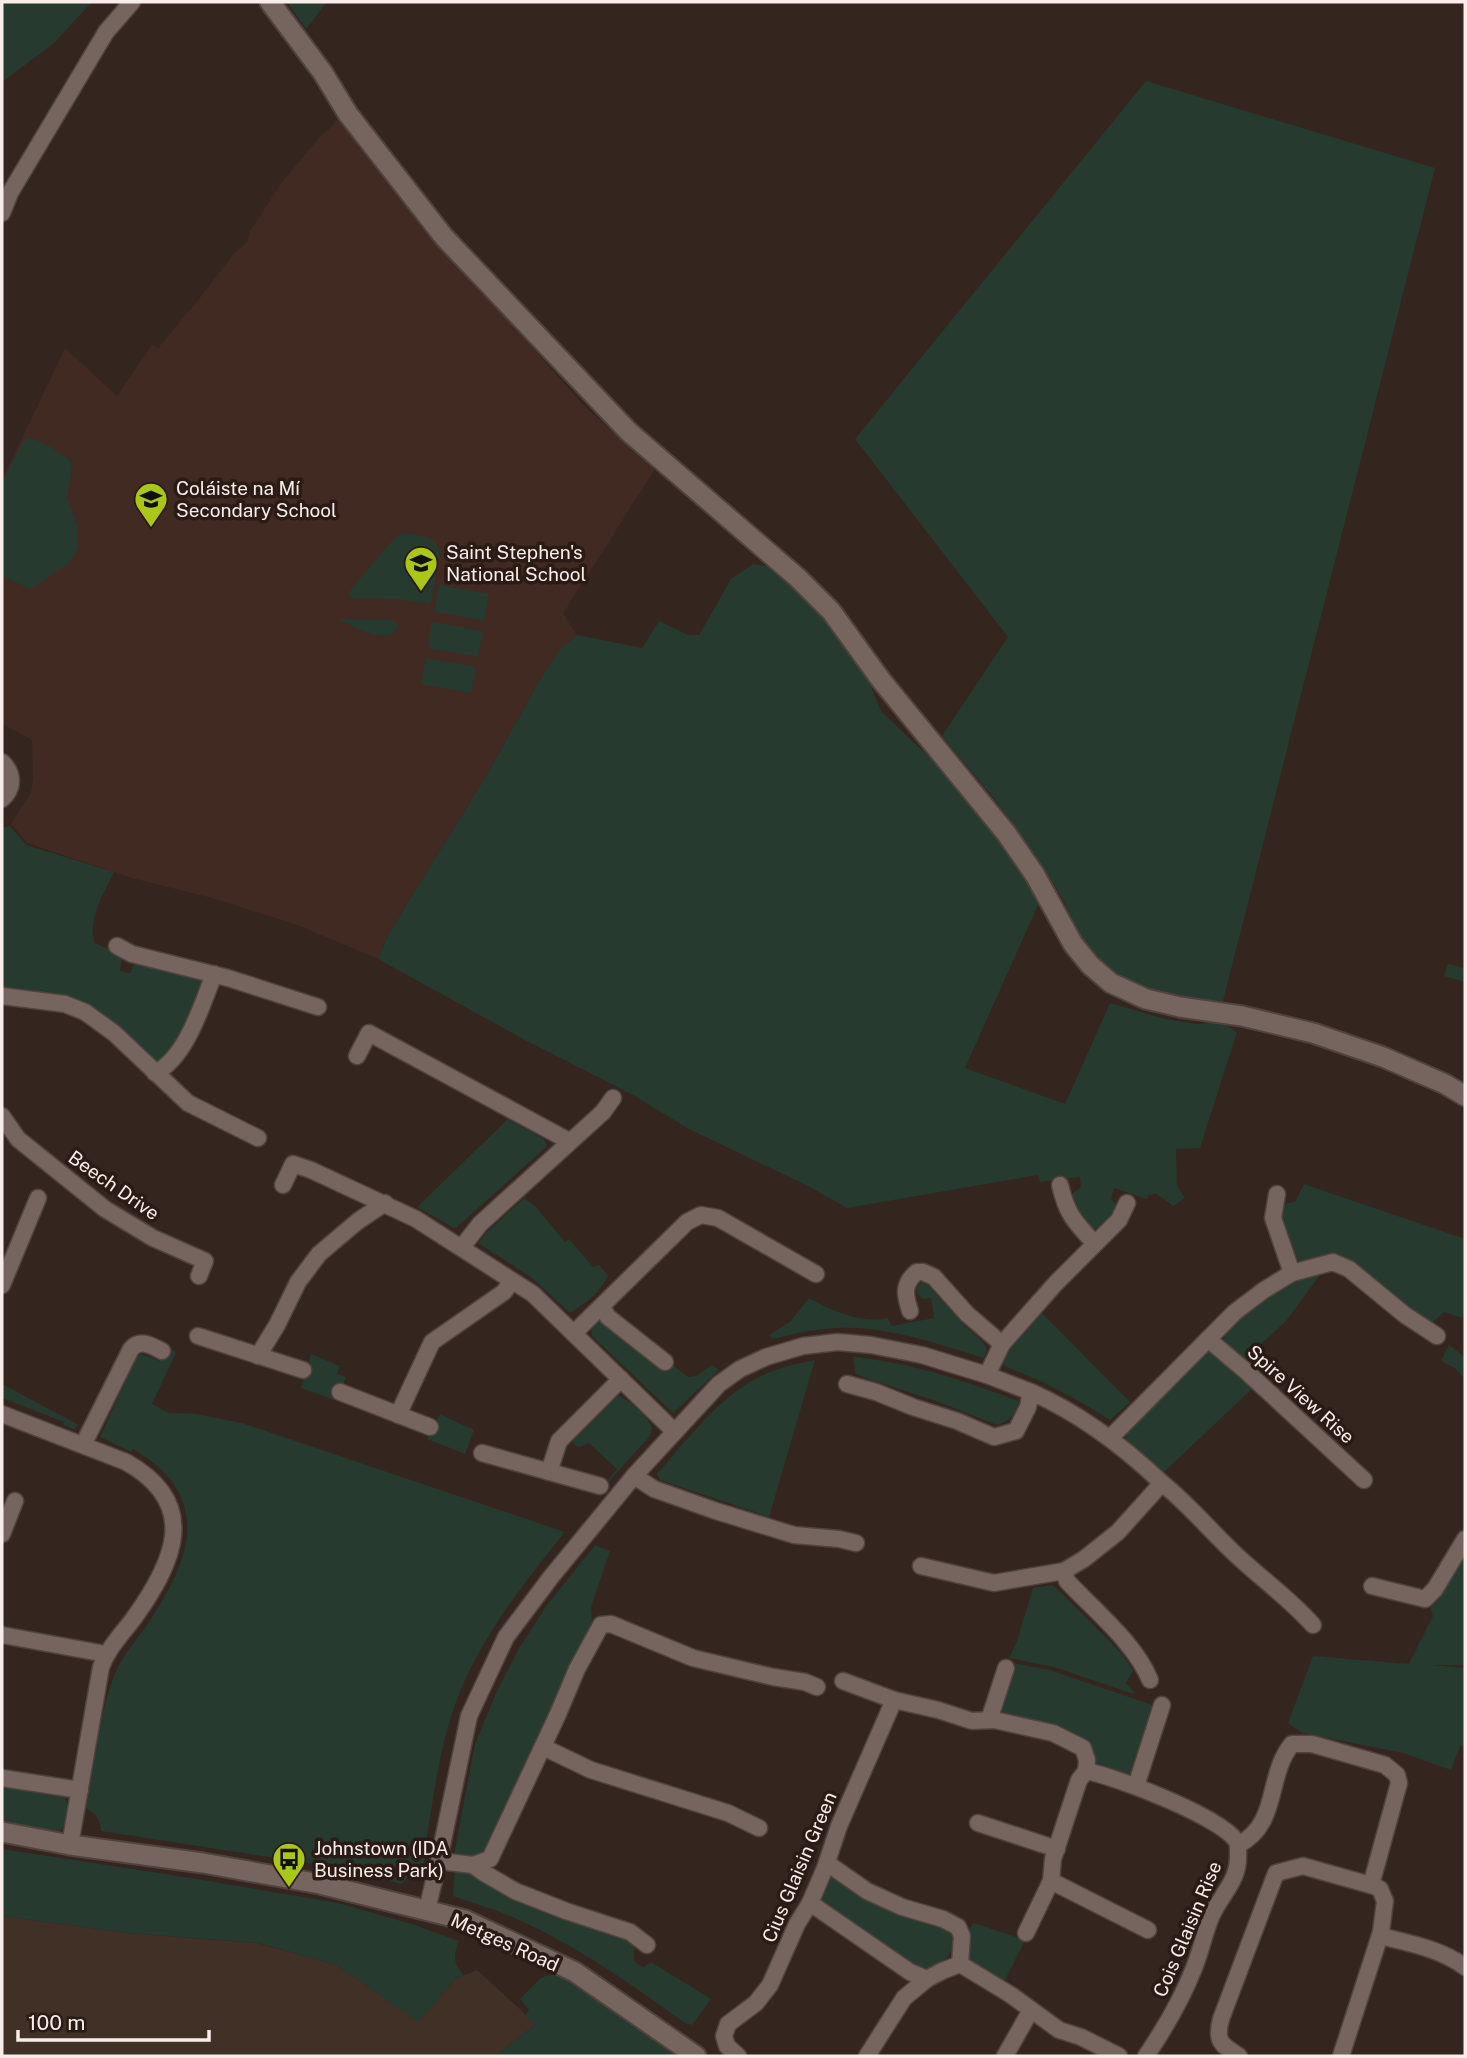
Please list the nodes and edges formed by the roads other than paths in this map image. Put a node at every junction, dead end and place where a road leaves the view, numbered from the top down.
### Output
1 (132, 2) edge
2 (270, 2) edge
3 (2, 213) edge
4 (2, 762) edge
5 (2, 799) edge
6 (126, 956) dead end
7 (214, 974) junction
8 (2, 996) edge
9 (318, 1007) dead end
10 (357, 1056) dead end
11 (155, 1073) junction
12 (1465, 1096) edge
13 (613, 1098) dead end
14 (2, 1116) edge
15 (258, 1138) dead end
16 (569, 1141) junction
17 (283, 1185) dead end
18 (1060, 1185) dead end
19 (1277, 1194) dead end
20 (38, 1198) dead end
21 (385, 1203) junction
22 (1127, 1203) dead end
23 (1095, 1244) junction
24 (461, 1247) junction
25 (1292, 1273) junction
26 (816, 1274) dead end
27 (199, 1276) dead end
28 (512, 1281) junction
29 (2, 1285) edge
30 (602, 1307) junction
31 (910, 1311) dead end
32 (574, 1333) junction
33 (198, 1336) dead end
34 (1437, 1336) dead end
35 (1208, 1339) junction
36 (1002, 1344) junction
37 (162, 1351) dead end
38 (258, 1356) junction
39 (666, 1362) dead end
40 (303, 1370) dead end
41 (987, 1375) junction
42 (621, 1378) junction
43 (847, 1384) dead end
44 (340, 1392) dead end
45 (1031, 1392) junction
46 (2, 1414) edge
47 (398, 1415) junction
48 (430, 1427) dead end
49 (674, 1432) junction
50 (1110, 1437) junction
51 (83, 1445) junction
52 (482, 1453) dead end
53 (549, 1472) junction
54 (634, 1476) junction
55 (1364, 1480) dead end
56 (1163, 1483) junction
57 (600, 1486) dead end
58 (15, 1501) dead end
59 (2, 1534) edge
60 (1465, 1539) edge
61 (856, 1543) dead end
62 (921, 1566) dead end
63 (1064, 1572) junction
64 (1372, 1586) dead end
65 (1313, 1625) dead end
66 (2, 1634) edge
67 (106, 1654) junction
68 (1006, 1668) dead end
69 (1150, 1680) dead end
70 (842, 1681) dead end
71 (817, 1687) dead end
72 (894, 1700) junction
73 (1162, 1705) dead end
74 (989, 1720) junction
75 (543, 1747) junction
76 (1086, 1771) junction
77 (2, 1778) edge
78 (1136, 1786) junction
79 (80, 1790) junction
80 (978, 1823) dead end
81 (759, 1828) dead end
82 (2, 1832) edge
83 (70, 1845) junction
84 (1238, 1845) junction
85 (1057, 1849) junction
86 (439, 1861) junction
87 (827, 1863) junction
88 (473, 1865) junction
89 (1051, 1881) junction
90 (1371, 1885) junction
91 (810, 1903) junction
92 (426, 1910) junction
93 (1148, 1930) dead end
94 (1026, 1933) dead end
95 (1380, 1936) junction
96 (647, 1945) dead end
97 (960, 1964) junction
98 (1465, 1967) edge
99 (927, 1979) junction
100 (1031, 2010) junction
101 (696, 2056) edge
102 (738, 2056) edge
103 (867, 2056) edge
104 (1005, 2056) edge
105 (1119, 2056) edge
106 (1146, 2056) edge
107 (1238, 2056) edge
108 (1341, 2056) edge

1 - 3 street
2 - 12 street
4 - 5 street
6 - 7 street
7 - 9 street
7 - 11 street
8 - 11 street
10 - 16 street
11 - 15 street
13 - 16 street
14 - 27 street, Beech Drive
16 - 24 street
17 - 21 street
18 - 23 street
19 - 25 street
20 - 29 street
21 - 24 street
21 - 38 street
22 - 23 street
23 - 36 street
24 - 28 street
25 - 34 street
25 - 35 street
26 - 30 street
28 - 32 street
28 - 47 street
30 - 32 street
30 - 39 street
31 - 36 street
32 - 42 street
33 - 38 street
35 - 50 street
35 - 55 street, Spire View Rise
36 - 41 street
37 - 51 street
38 - 40 street
41 - 45 street
41 - 49 street
42 - 49 street
42 - 53 street
43 - 45 street
44 - 47 street
45 - 50 street
46 - 51 street
47 - 48 street
49 - 54 street
50 - 56 street
51 - 67 street
52 - 53 street
53 - 57 street
54 - 61 street
54 - 86 street
56 - 63 street
56 - 65 street
58 - 59 street
60 - 64 street
62 - 63 street
63 - 69 street
66 - 67 street
67 - 79 street
68 - 74 street
70 - 72 street
71 - 75 street
72 - 74 street
72 - 87 street, Cius Glaisin Green
73 - 78 street
74 - 76 street
75 - 81 street
75 - 88 street
76 - 78 street, Cois Glaisin Rise
76 - 85 street
77 - 79 street
78 - 84 street, Cois Glaisin Rise
79 - 83 street
80 - 85 street
82 - 83 street, Metges Road
83 - 92 street, Metges Road
84 - 90 street
84 - 106 street, Cois Glaisin Rise
85 - 89 street
86 - 88 street
86 - 92 street
87 - 91 street, Cius Glaisin Green
87 - 97 street
88 - 96 street
89 - 93 street
89 - 94 street
90 - 95 street
90 - 107 street
91 - 99 street
91 - 102 street, Cius Glaisin Green
92 - 101 street, Metges Road
95 - 98 street
95 - 108 street
97 - 99 street
97 - 100 street
99 - 103 street
100 - 104 street
100 - 105 street

